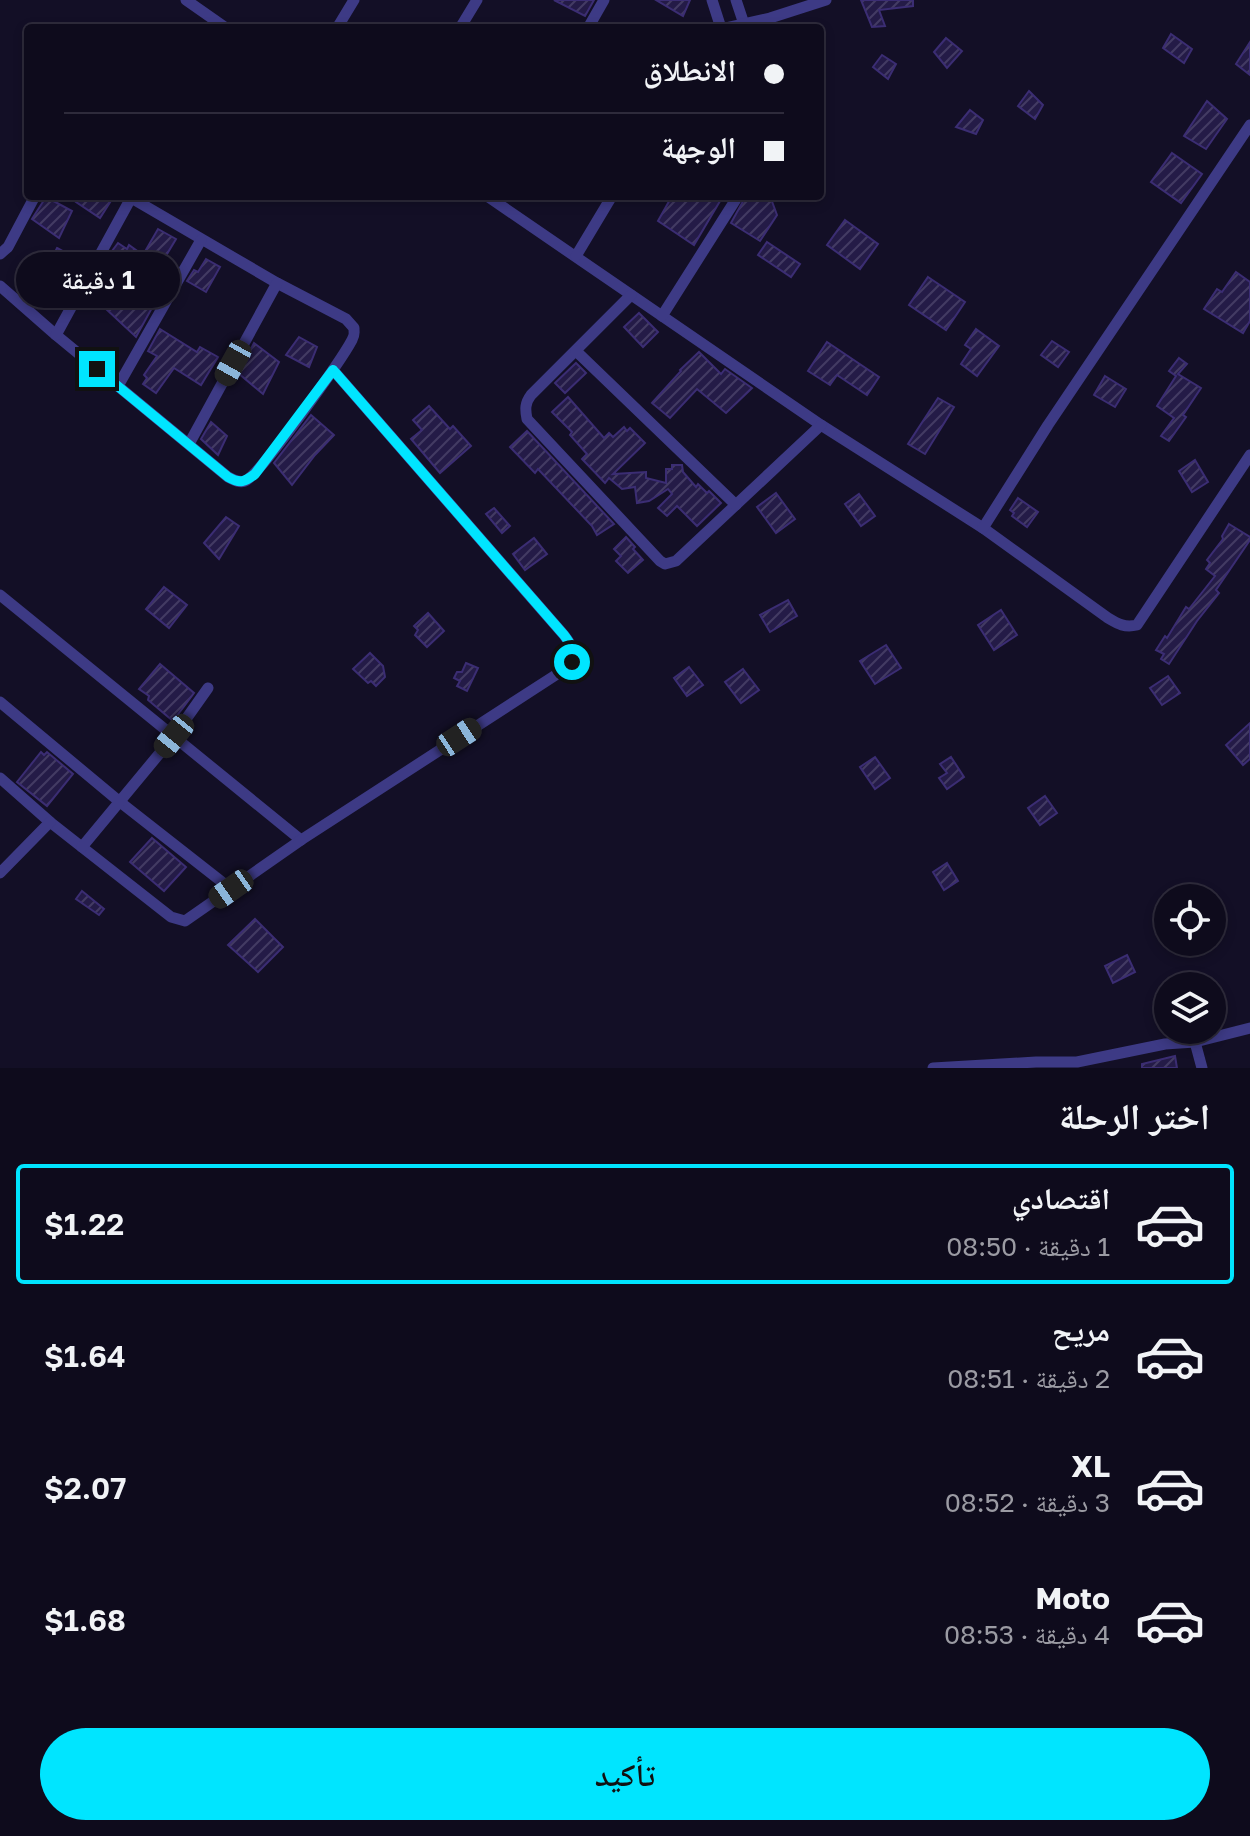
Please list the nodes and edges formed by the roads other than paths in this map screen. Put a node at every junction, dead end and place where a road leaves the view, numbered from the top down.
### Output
1 (186, 0) edge
2 (354, 0) edge
3 (477, 0) edge
4 (604, 0) edge
5 (712, 0) edge
6 (736, 0) edge
7 (826, 0) edge
8 (220, 24) edge
9 (339, 24) edge
10 (462, 24) edge
11 (590, 24) edge
12 (721, 24) edge
13 (744, 24) joint
14 (1250, 125) edge
15 (33, 200) edge
16 (128, 200) edge
17 (135, 200) edge
18 (493, 200) edge
19 (610, 200) edge
20 (735, 200) edge
21 (201, 240) junction
22 (0, 254) edge
23 (576, 256) junction
24 (277, 283) junction
25 (0, 286) edge
26 (631, 295) junction
27 (662, 316) junction
28 (56, 335) junction
29 (576, 351) junction
30 (333, 370) junction
31 (118, 386) junction
32 (821, 425) junction
33 (189, 444) junction
34 (1250, 455) edge
35 (736, 505) junction
36 (983, 528) junction
37 (0, 595) edge
38 (208, 688) dead end
39 (0, 702) edge
40 (174, 736) junction
41 (0, 778) edge
42 (120, 802) junction
43 (50, 822) junction
44 (301, 840) junction
45 (82, 847) junction
46 (0, 873) edge
47 (231, 889) junction
48 (1250, 1028) edge
49 (1226, 1034) edge
50 (1165, 1044) edge
51 (1196, 1044) edge
52 (1016, 1066) edge
53 (933, 1068) edge
54 (1202, 1068) edge

1 - 8 street
2 - 9 street
3 - 10 street
4 - 11 street
5 - 12 street
6 - 13 street
7 - 13 street
14 - 36 street
15 - 22 street
16 - 28 street
17 - 21 street
18 - 23 street
19 - 23 street
20 - 27 street
21 - 24 street
21 - 31 street
23 - 26 street
24 - 30 street
24 - 33 street
25 - 28 street
26 - 27 street
26 - 29 street
27 - 32 street
28 - 31 street
29 - 35 street
29 - 35 street
30 - 33 street
30 - 44 street
31 - 33 street
32 - 35 street
32 - 36 street
34 - 36 street
37 - 40 street
38 - 40 street
39 - 42 street
40 - 42 street
40 - 44 street
41 - 43 street
42 - 45 street
42 - 47 street
43 - 45 street
43 - 46 street
44 - 47 street
45 - 47 street
48 - 49 street
50 - 52 street
51 - 54 street
52 - 53 street

